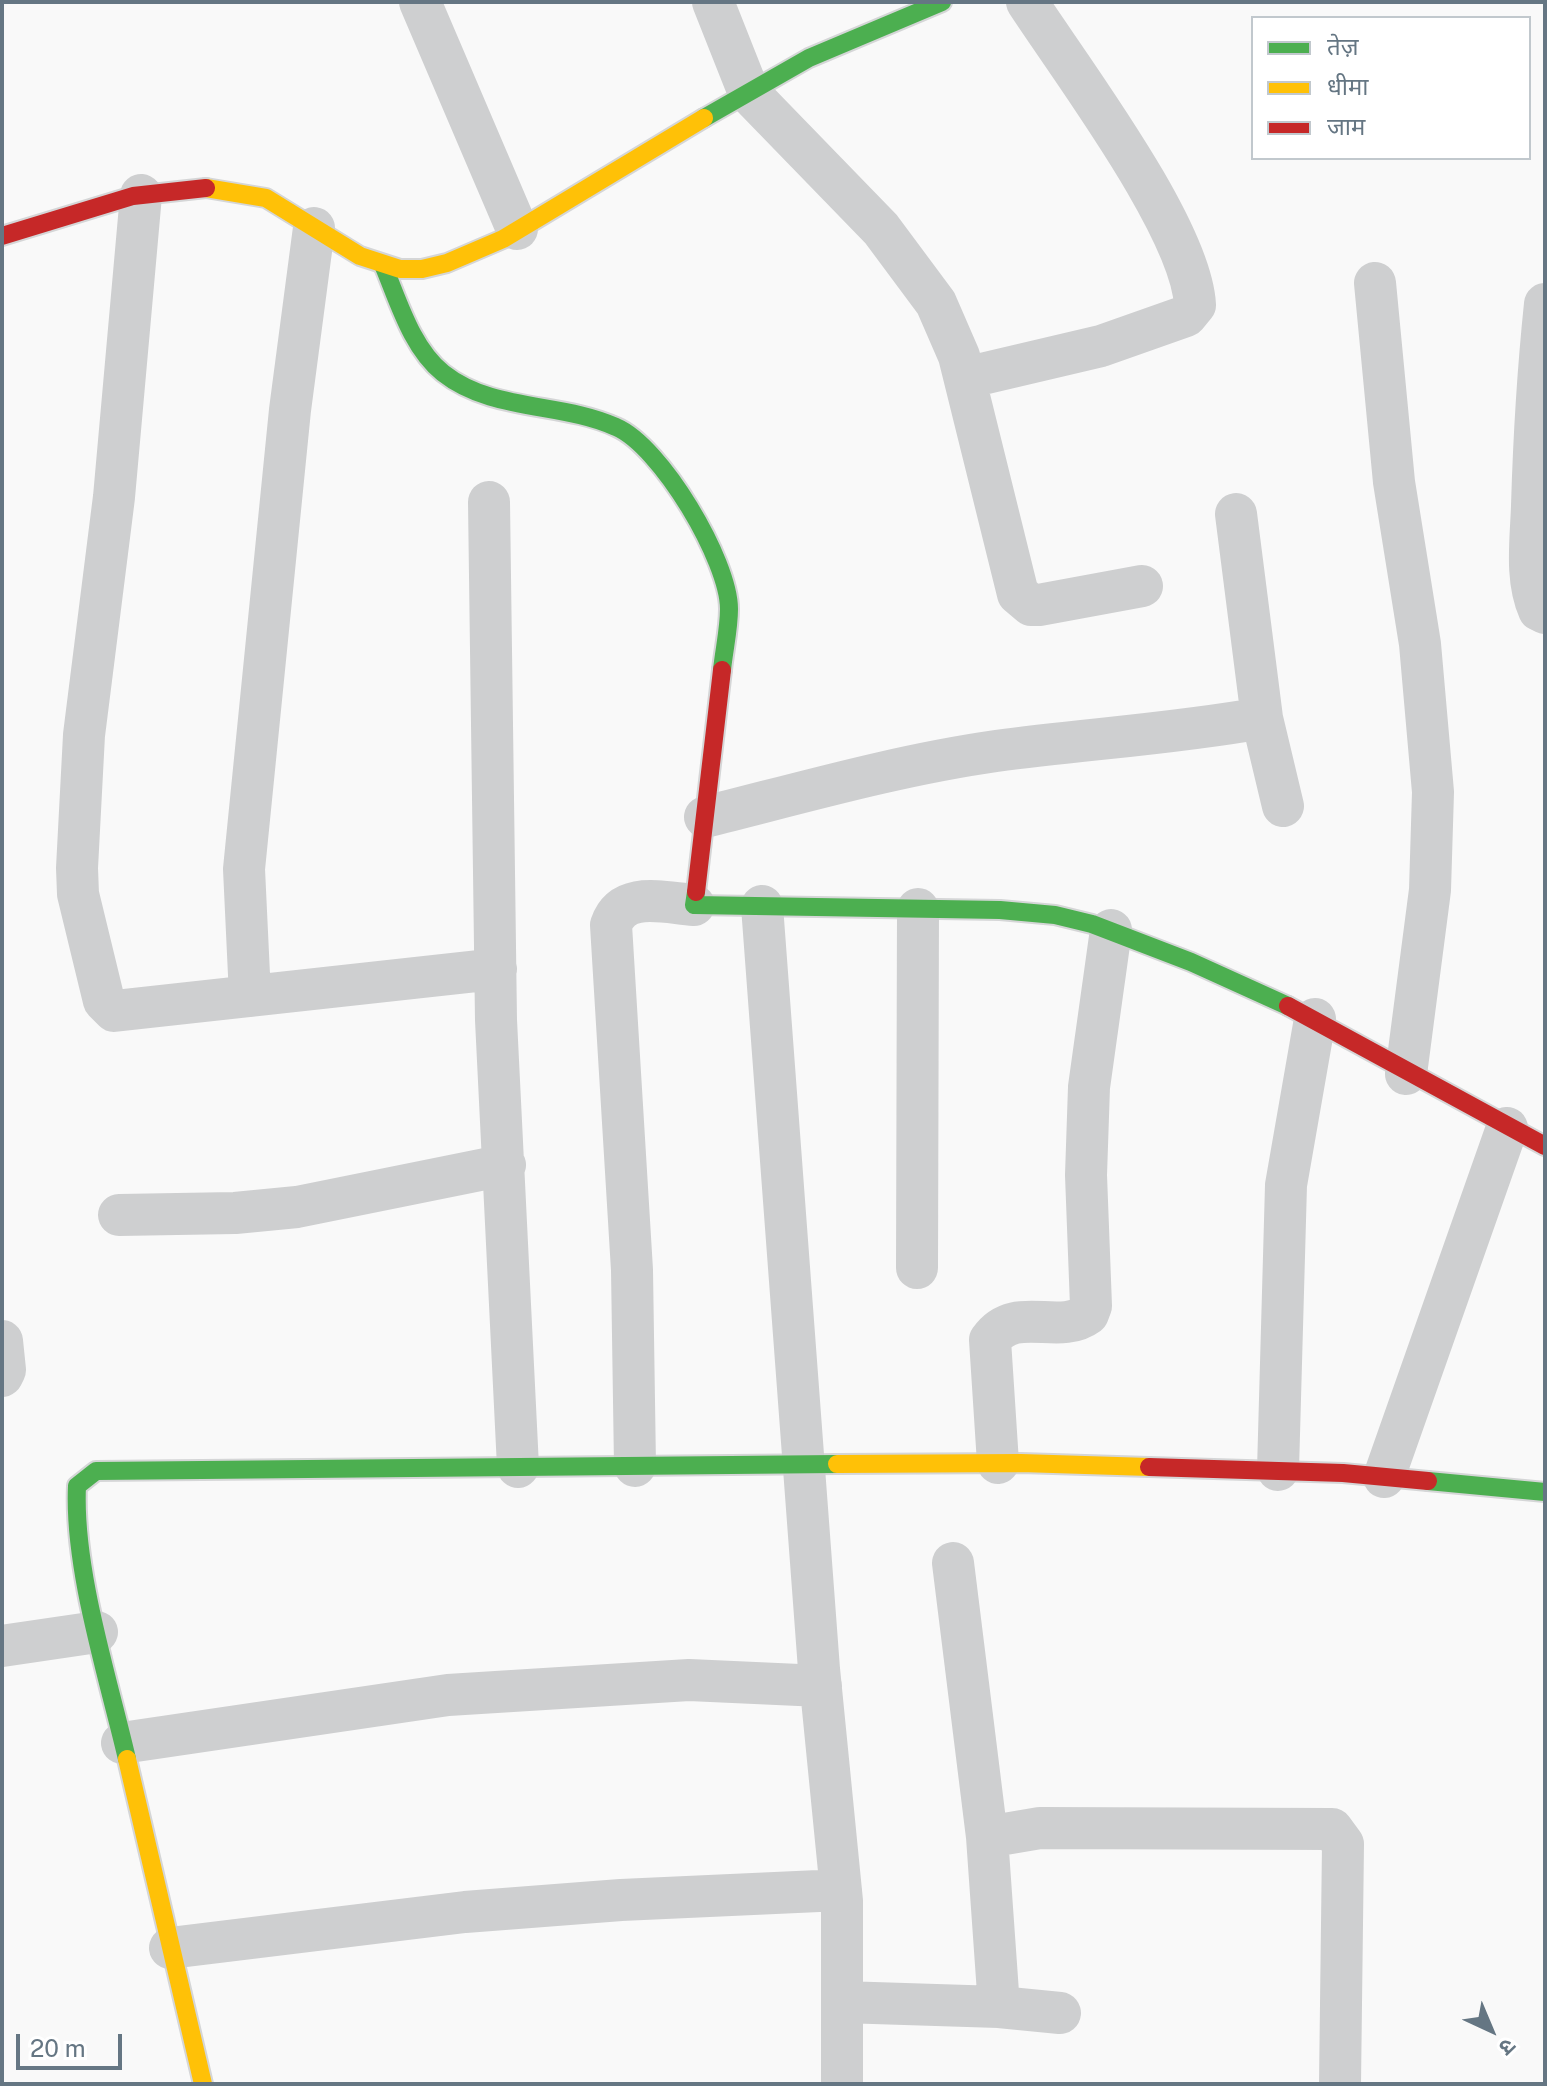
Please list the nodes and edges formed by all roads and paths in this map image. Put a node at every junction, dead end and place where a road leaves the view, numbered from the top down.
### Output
1 (420, 2) edge
2 (713, 2) edge
3 (942, 2) edge
4 (1027, 2) edge
5 (900, 10) edge
6 (749, 93) junction
7 (141, 195) junction
8 (314, 228) junction
9 (517, 229) junction
10 (2, 236) edge
11 (384, 267) junction
12 (1375, 283) dead end
13 (1545, 304) edge
14 (965, 378) junction
15 (489, 502) dead end
16 (1236, 514) dead end
17 (1142, 586) dead end
18 (1545, 613) edge
19 (1262, 718) junction
20 (1283, 806) dead end
21 (705, 817) junction
22 (694, 905) junction
23 (762, 906) junction
24 (918, 909) junction
25 (1111, 930) junction
26 (496, 969) junction
27 (250, 996) junction
28 (1315, 1019) junction
29 (1406, 1074) junction
30 (1507, 1128) junction
31 (1545, 1146) edge
32 (505, 1165) junction
33 (119, 1215) dead end
34 (917, 1268) dead end
35 (2, 1341) edge
36 (2, 1376) edge
37 (998, 1463) junction
38 (804, 1465) junction
39 (635, 1466) junction
40 (518, 1467) junction
41 (1278, 1470) junction
42 (1384, 1477) junction
43 (1545, 1492) edge
44 (953, 1563) dead end
45 (97, 1632) junction
46 (2, 1646) edge
47 (821, 1686) junction
48 (122, 1743) junction
49 (987, 1837) junction
50 (841, 1890) junction
51 (170, 1948) junction
52 (842, 2002) junction
53 (999, 2007) junction
54 (1060, 2013) dead end
55 (203, 2084) edge
56 (842, 2084) edge
57 (1340, 2084) edge

1 - 9 street
2 - 6 street
3 - 5 street
4 - 14 street
5 - 6 street
6 - 9 street
6 - 14 street
7 - 8 street
7 - 10 street
7 - 27 street
8 - 11 street
8 - 27 street
9 - 11 street
11 - 21 street
12 - 29 street
13 - 18 street
14 - 17 street
15 - 26 street
16 - 19 street
19 - 20 street
19 - 21 street
21 - 22 street
22 - 23 street
22 - 39 street
23 - 24 street
23 - 38 street
24 - 25 street
24 - 34 street
25 - 28 street
25 - 37 street
26 - 27 street
26 - 32 street
28 - 29 street
28 - 41 street
29 - 30 street
30 - 31 street
30 - 42 street
32 - 33 street
32 - 40 street
35 - 36 street
37 - 38 street
37 - 41 street
38 - 39 street
38 - 47 street
39 - 40 street
40 - 45 street
41 - 42 street
42 - 43 street
44 - 49 street
45 - 46 street
45 - 48 street
47 - 48 street
47 - 50 street
48 - 51 street
49 - 53 street
49 - 57 street
50 - 51 street
50 - 52 street
51 - 55 street
52 - 53 street
52 - 56 street
53 - 54 street

